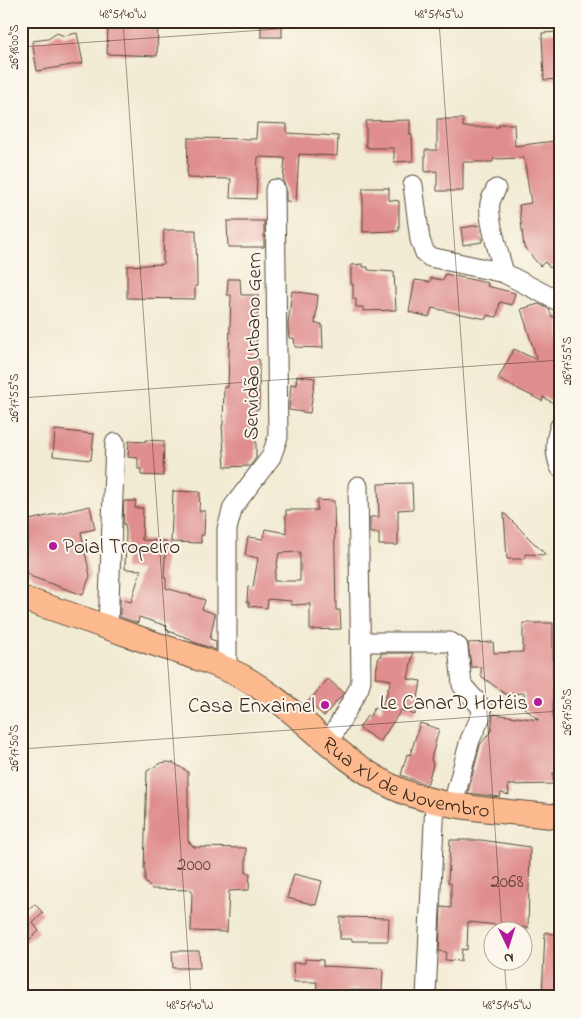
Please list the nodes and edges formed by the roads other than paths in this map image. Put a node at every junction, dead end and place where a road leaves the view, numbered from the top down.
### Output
1 (413, 185) dead end
2 (275, 189) dead end
3 (496, 189) dead end
4 (504, 273) junction
5 (560, 302) edge
6 (560, 426) edge
7 (115, 443) dead end
8 (560, 467) edge
9 (358, 486) dead end
10 (21, 598) edge
11 (108, 627) junction
12 (360, 642) junction
13 (227, 670) junction
14 (328, 744) junction
15 (444, 802) junction
16 (560, 817) edge
17 (426, 997) edge

1 - 4 street
2 - 13 street, Servidão Urbano Gern
3 - 4 street
4 - 5 street
6 - 8 street
7 - 11 street
9 - 12 street
10 - 11 main road, Rua XV de Novembro
11 - 13 main road, Rua XV de Novembro
12 - 14 street
12 - 15 street
13 - 14 main road, Rua XV de Novembro
14 - 15 main road, Rua XV de Novembro
15 - 16 main road, Rua XV de Novembro
15 - 17 street

